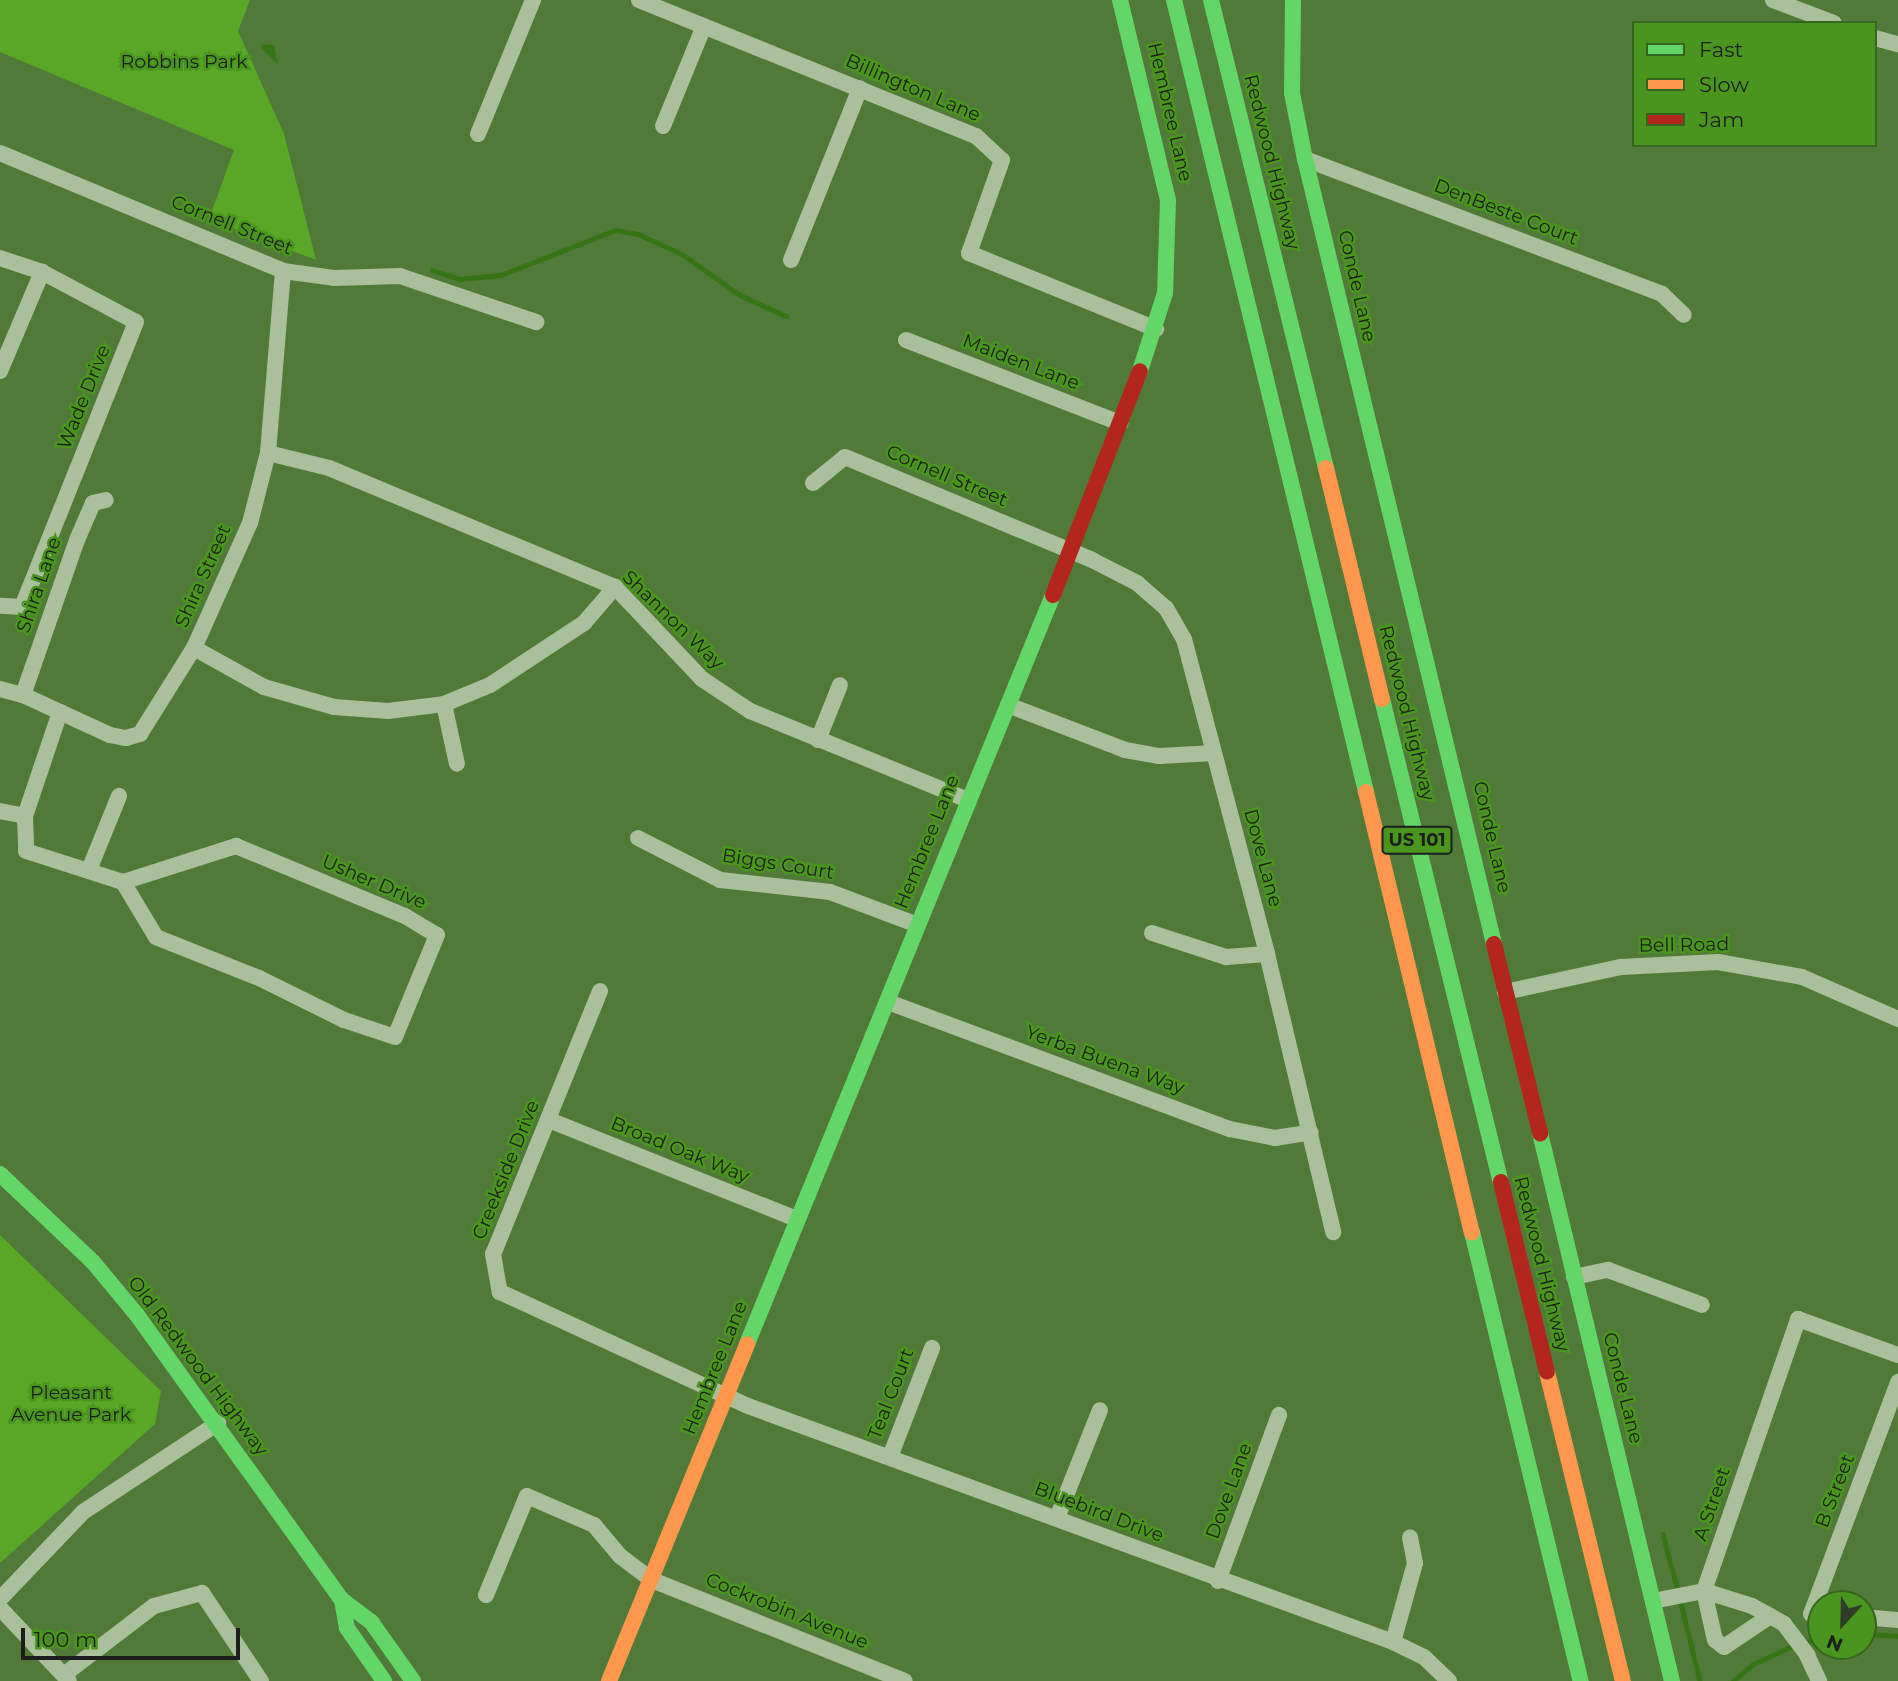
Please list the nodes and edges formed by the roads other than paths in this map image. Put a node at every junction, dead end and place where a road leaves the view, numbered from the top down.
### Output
1 (533, 0) edge
2 (639, 0) edge
3 (1120, 0) edge
4 (1174, 0) edge
5 (1211, 0) edge
6 (1293, 0) edge
7 (1773, 0) edge
8 (1830, 21) edge
9 (704, 26) junction
10 (1877, 39) edge
11 (1898, 44) edge
12 (860, 88) junction
13 (663, 126) dead end
14 (478, 134) dead end
15 (0, 153) edge
16 (1306, 159) junction
17 (0, 258) edge
18 (791, 260) dead end
19 (283, 271) junction
20 (42, 272) junction
21 (1684, 315) dead end
22 (536, 322) dead end
23 (1156, 328) junction
24 (906, 340) dead end
25 (0, 371) edge
26 (1120, 424) junction
27 (268, 453) junction
28 (813, 483) dead end
29 (106, 500) dead end
30 (1072, 550) junction
31 (615, 587) junction
32 (0, 606) edge
33 (194, 648) junction
34 (840, 685) dead end
35 (0, 689) edge
36 (23, 695) junction
37 (444, 704) junction
38 (1008, 705) junction
39 (60, 712) junction
40 (818, 740) junction
41 (1214, 753) junction
42 (457, 764) dead end
43 (119, 796) dead end
44 (966, 799) junction
45 (0, 811) edge
46 (25, 816) junction
47 (638, 838) dead end
48 (89, 870) junction
49 (122, 882) junction
50 (915, 924) junction
51 (1152, 933) dead end
52 (1267, 954) junction
53 (600, 991) dead end
54 (1505, 992) junction
55 (888, 1002) junction
56 (1898, 1019) edge
57 (549, 1121) junction
58 (1311, 1132) junction
59 (0, 1174) edge
60 (796, 1219) junction
61 (1333, 1231) dead end
62 (1574, 1277) junction
63 (1702, 1305) dead end
64 (932, 1348) dead end
65 (1898, 1355) edge
66 (1898, 1382) edge
67 (726, 1397) junction
68 (1100, 1410) dead end
69 (1279, 1415) dead end
70 (218, 1423) junction
71 (890, 1457) junction
72 (1057, 1518) junction
73 (1410, 1536) dead end
74 (653, 1580) junction
75 (1218, 1581) junction
76 (1824, 1590) edge
77 (1704, 1591) junction
78 (486, 1594) dead end
79 (0, 1599) edge
80 (1661, 1599) junction
81 (342, 1600) junction
82 (0, 1608) edge
83 (1807, 1617) edge
84 (1877, 1618) edge
85 (1898, 1620) edge
86 (1782, 1625) junction
87 (1393, 1642) junction
88 (67, 1677) edge
89 (261, 1681) edge
90 (384, 1681) edge
91 (413, 1681) edge
92 (609, 1681) edge
93 (905, 1681) edge
94 (1449, 1681) edge
95 (1581, 1681) edge
96 (1623, 1681) edge
97 (1672, 1681) edge
98 (1819, 1681) edge

1 - 14 street
2 - 9 street, Billington Lane
3 - 23 main road, Hembree Lane
4 - 95 main road, US 101
5 - 96 main road, Redwood Highway / US 101
6 - 16 main road, Conde Lane
7 - 8 street
9 - 12 street, Billington Lane
9 - 13 street
10 - 11 street
12 - 18 street
12 - 23 street, Billington Lane
15 - 19 street, Cornell Street
16 - 21 street, DenBeste Court
16 - 54 main road, Conde Lane
17 - 20 street, Wade Drive
19 - 22 street, Cornell Street
19 - 27 street, Shira Street
20 - 25 street
20 - 32 street, Wade Drive
23 - 26 main road, Hembree Lane
24 - 26 street, Maiden Lane
26 - 30 main road, Hembree Lane
27 - 31 street, Shannon Way
27 - 33 street, Shira Street
28 - 30 street, Cornell Street
29 - 36 street, Shira Lane
30 - 38 main road, Hembree Lane
30 - 41 street, Dove Lane
31 - 37 street
31 - 40 street, Shannon Way
33 - 37 street
33 - 39 street, Shira Street
34 - 40 street
35 - 36 street, Shira Street
36 - 39 street, Shira Street
37 - 42 street
38 - 41 street
38 - 44 main road, Hembree Lane
39 - 46 street
40 - 44 street, Shannon Way
41 - 52 street, Dove Lane
43 - 48 street
44 - 50 main road, Hembree Lane
45 - 46 street
46 - 48 street
47 - 50 street, Biggs Court
48 - 49 street
49 - 49 street, Usher Drive
50 - 55 main road, Hembree Lane
51 - 52 street
52 - 58 street, Dove Lane
53 - 57 street, Creekside Drive
54 - 56 street, Bell Road
54 - 62 main road, Conde Lane
55 - 58 street, Yerba Buena Way
55 - 60 main road, Hembree Lane
57 - 60 street, Broad Oak Way
57 - 67 street, Creekside Drive
58 - 61 street, Dove Lane
59 - 70 main road, Old Redwood Highway
60 - 67 main road, Hembree Lane
62 - 63 street
62 - 80 main road, Conde Lane
64 - 71 street, Teal Court
65 - 77 street, A Street
66 - 76 street, B Street
67 - 71 street, Bluebird Drive
67 - 74 main road, Hembree Lane
68 - 72 street
69 - 75 street, Dove Lane
70 - 79 street
70 - 81 main road, Old Redwood Highway
71 - 72 street, Bluebird Drive
72 - 75 street, Bluebird Drive
73 - 87 street
74 - 78 street, Cockrobin Avenue
74 - 92 main road, Hembree Lane
74 - 93 street, Cockrobin Avenue
75 - 87 street, Bluebird Drive
77 - 80 street
77 - 86 street
77 - 86 street
80 - 97 main road, Conde Lane
81 - 90 main road, Old Redwood Highway
81 - 91 main road, Old Redwood Highway
82 - 88 street
83 - 86 street
84 - 85 street
86 - 98 street
87 - 94 street, Bluebird Drive
88 - 89 street

